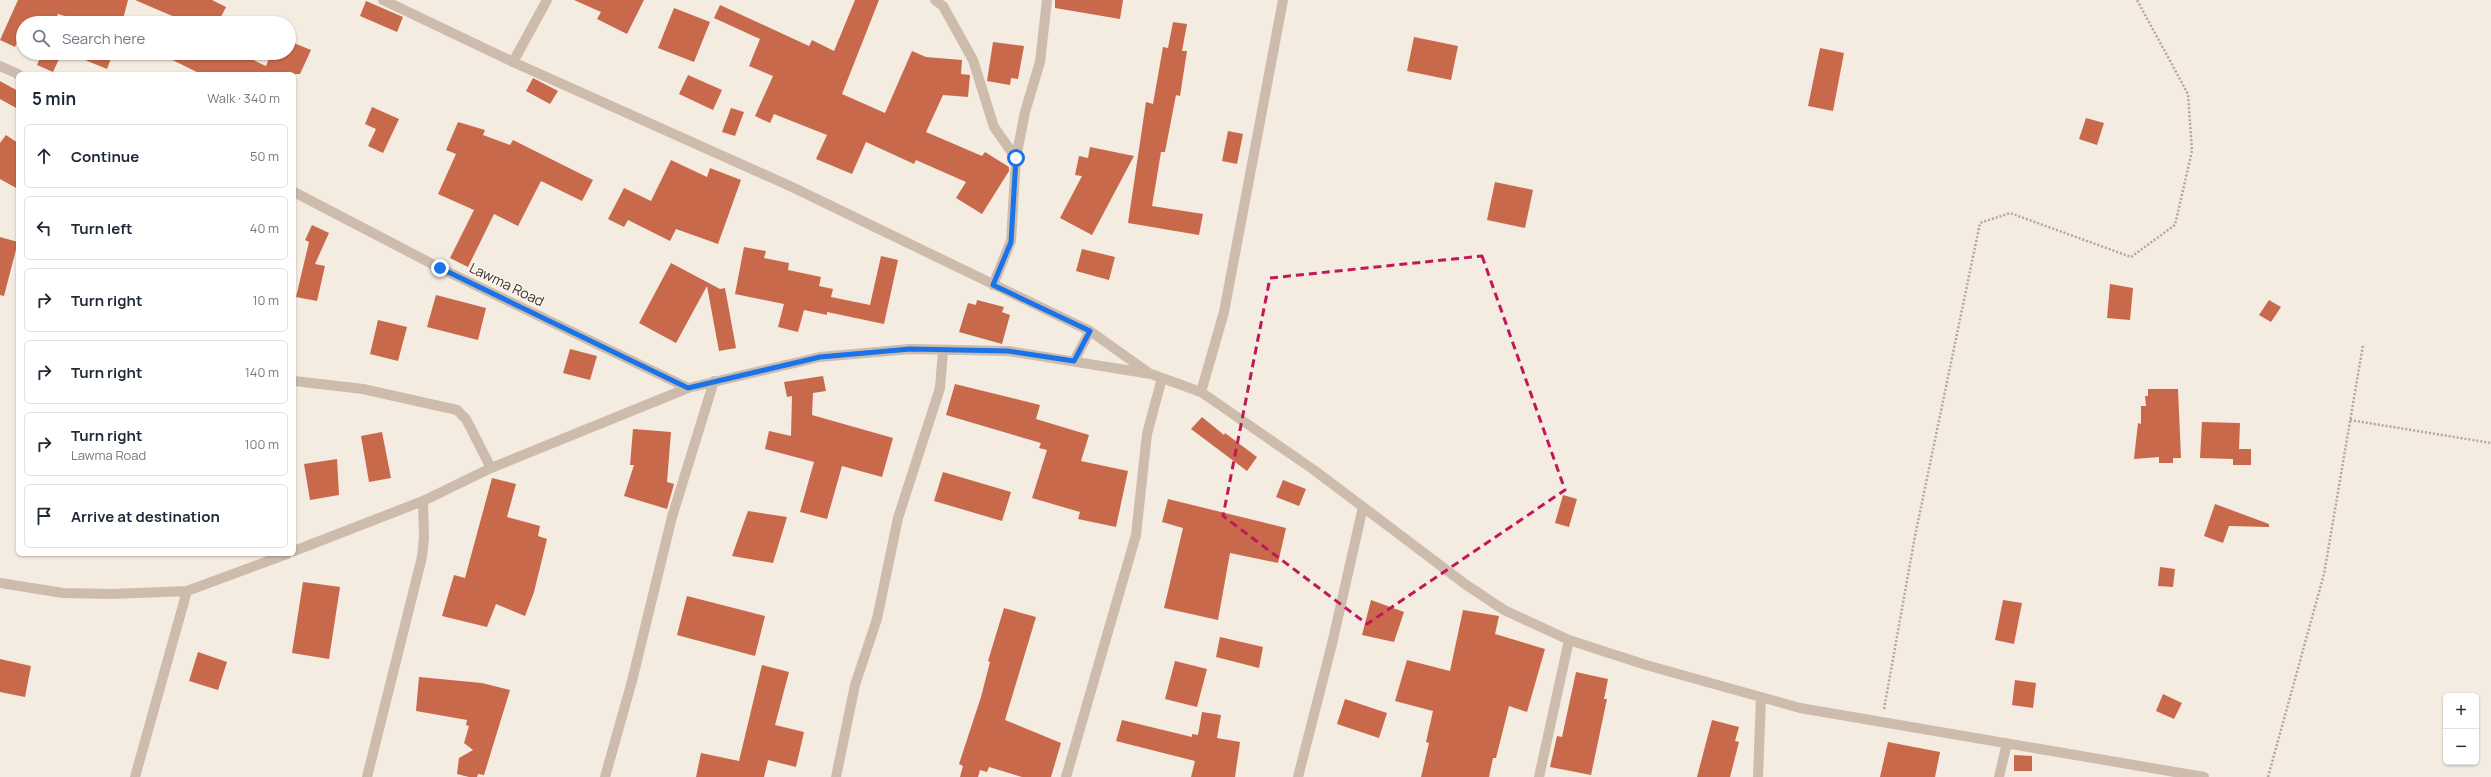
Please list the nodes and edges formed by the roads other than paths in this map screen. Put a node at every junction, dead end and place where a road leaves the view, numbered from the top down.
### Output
1 (383, 0) edge
2 (546, 0) edge
3 (935, 0) edge
4 (1047, 0) edge
5 (1283, 0) edge
6 (513, 62) junction
7 (0, 66) edge
8 (16, 73) edge
9 (1016, 158) junction
10 (296, 193) edge
11 (993, 285) junction
12 (1090, 331) junction
13 (943, 350) junction
14 (1074, 361) junction
15 (1151, 374) junction
16 (1162, 378) junction
17 (296, 381) edge
18 (714, 381) junction
19 (688, 388) junction
20 (1201, 392) junction
21 (491, 468) junction
22 (423, 501) junction
23 (1363, 507) junction
24 (296, 550) edge
25 (282, 556) edge
26 (0, 583) edge
27 (188, 591) junction
28 (1569, 640) junction
29 (1762, 697) junction
30 (2008, 743) junction
31 (135, 777) edge
32 (366, 777) edge
33 (605, 777) edge
34 (836, 777) edge
35 (1066, 777) edge
36 (1298, 777) edge
37 (1539, 777) edge
38 (1758, 777) edge
39 (1998, 777) edge
40 (2204, 777) edge

1 - 6 street
2 - 6 street
3 - 9 street
4 - 9 street
5 - 20 street
6 - 11 street
7 - 8 street
9 - 11 street
10 - 19 street, Lawma Road
11 - 12 street
12 - 14 street
12 - 15 street
13 - 14 street
13 - 18 street
13 - 34 street
14 - 15 street
15 - 16 street
16 - 20 street
16 - 35 street
17 - 21 street
18 - 19 street
18 - 33 street
19 - 21 street
20 - 23 street
21 - 22 street
22 - 24 street
22 - 32 street
23 - 28 street
23 - 36 street
25 - 27 street
26 - 27 street
27 - 31 street
28 - 29 street
28 - 37 street
29 - 30 street
29 - 38 street
30 - 39 street
30 - 40 street

